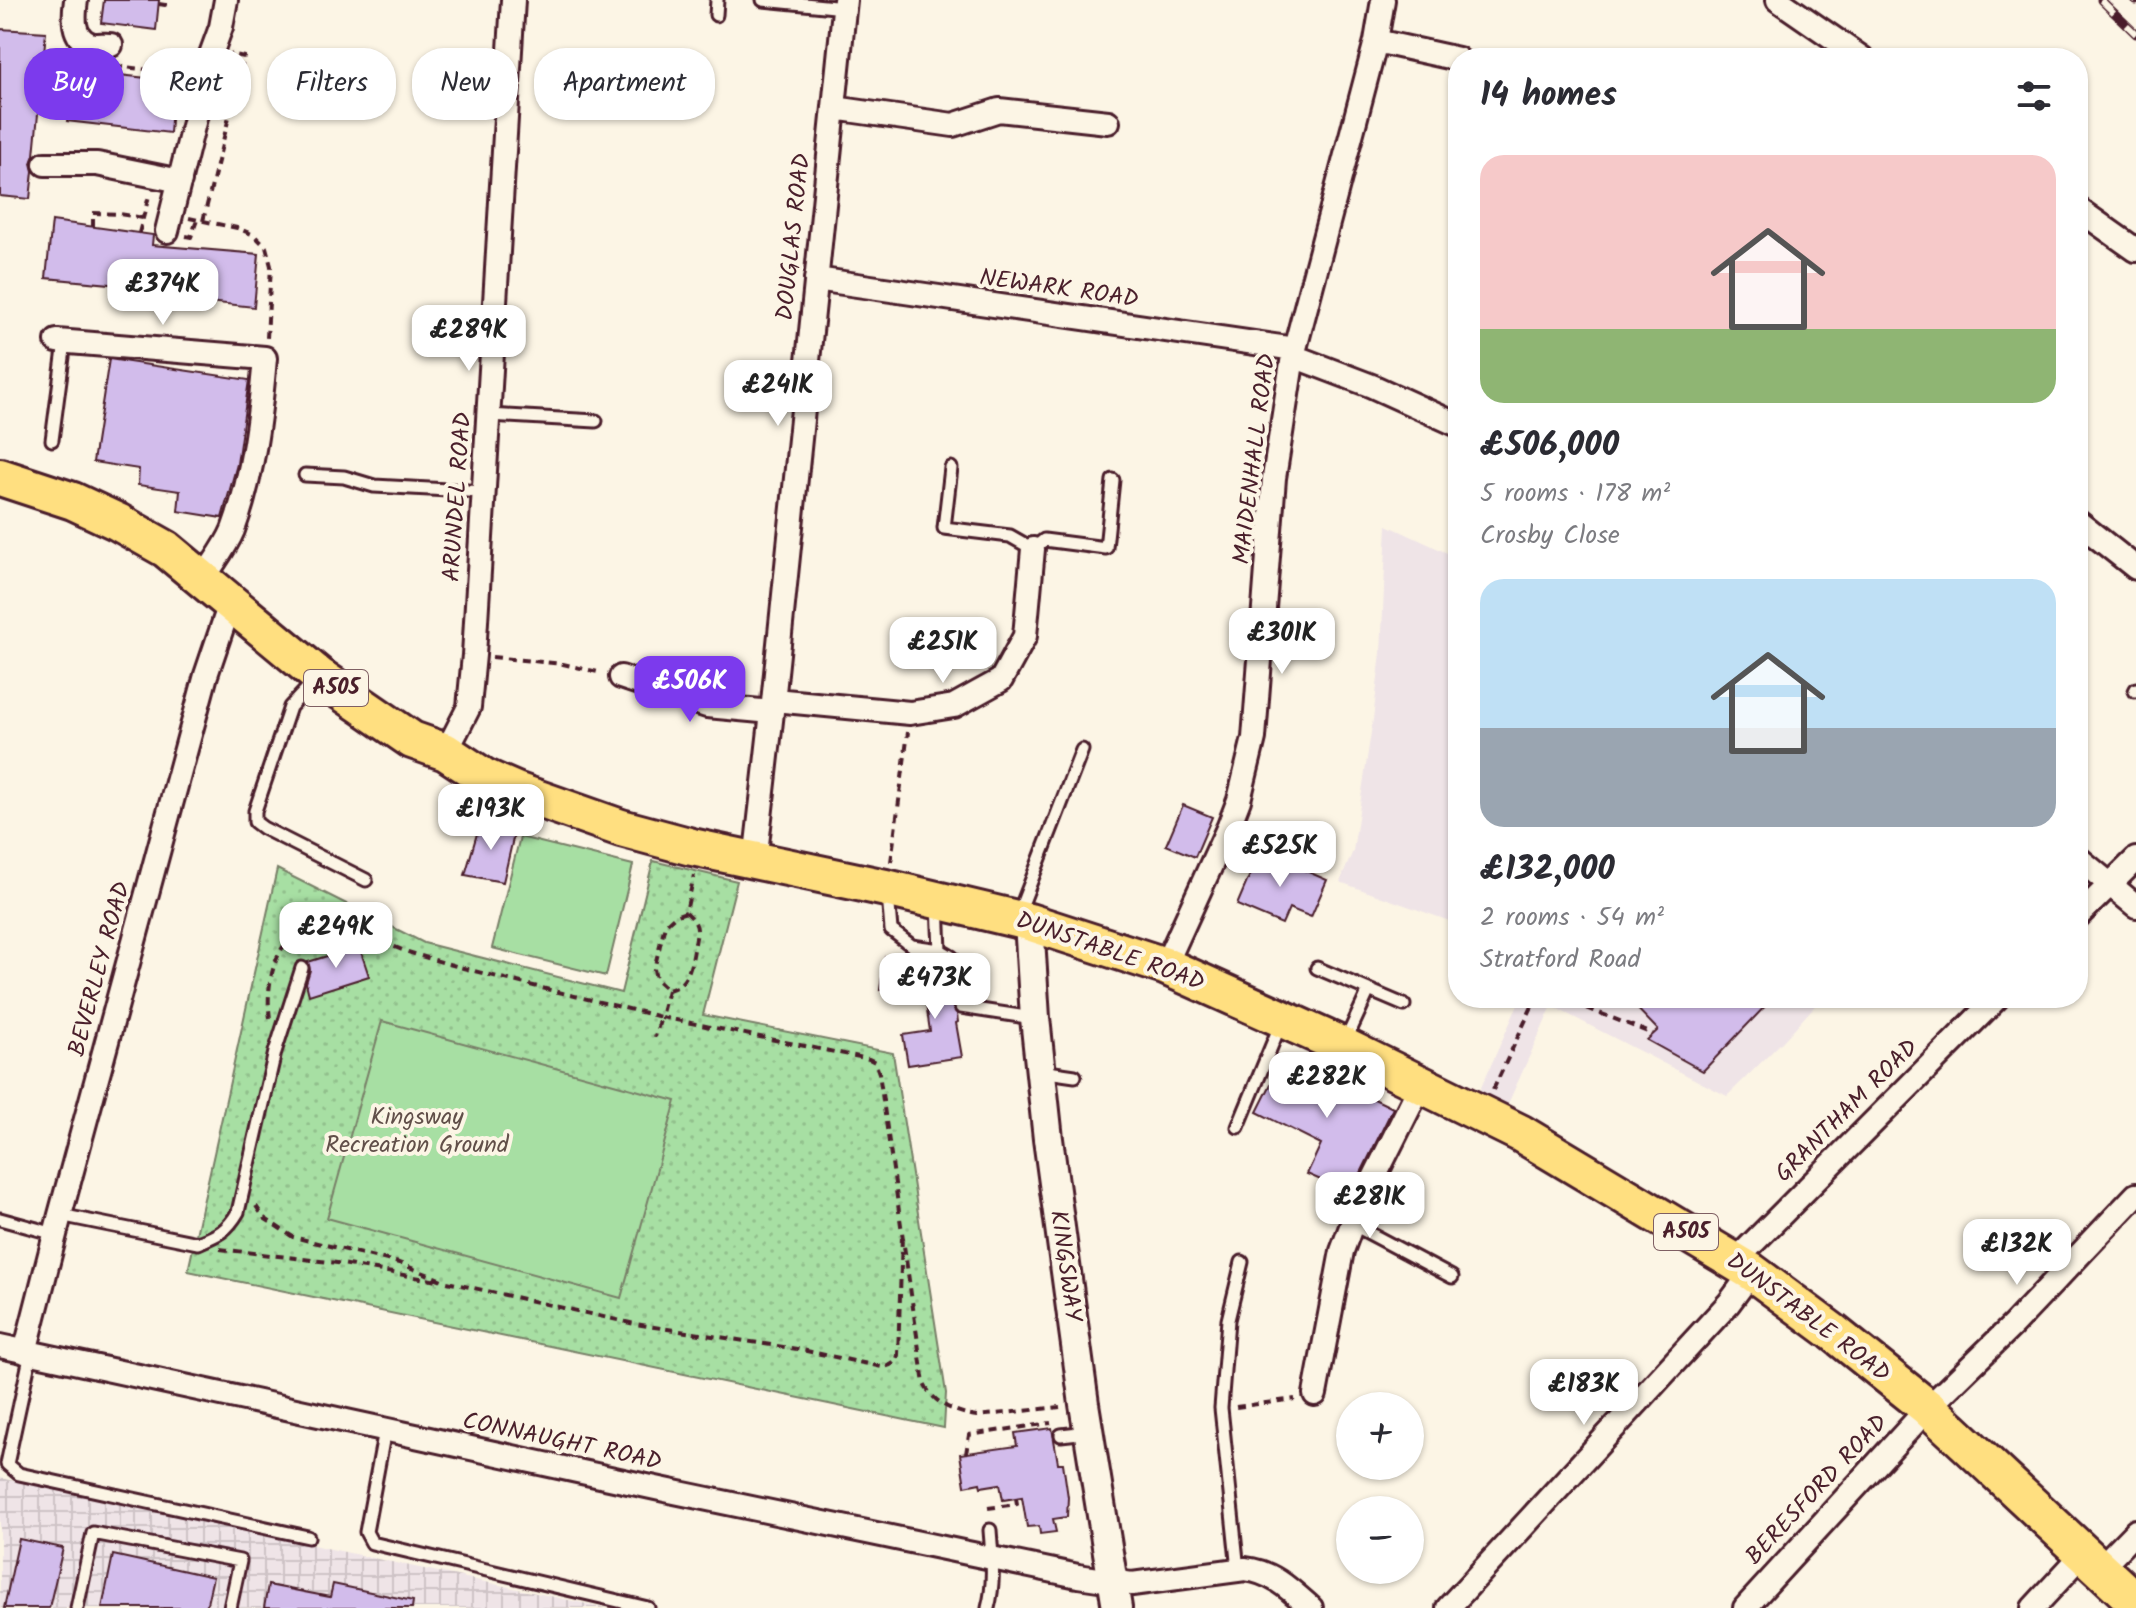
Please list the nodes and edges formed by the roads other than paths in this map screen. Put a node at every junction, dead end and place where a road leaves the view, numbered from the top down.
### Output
1 (76, 0) edge
2 (226, 0) edge
3 (513, 0) edge
4 (717, 0) edge
5 (763, 0) edge
6 (1383, 0) edge
7 (1778, 0) edge
8 (845, 4) edge
9 (716, 15) dead end
10 (1376, 41) junction
11 (96, 48) edge
12 (1848, 48) edge
13 (1448, 57) edge
14 (834, 108) junction
15 (1108, 122) dead end
16 (45, 164) dead end
17 (180, 181) junction
18 (2088, 216) edge
19 (169, 222) road end
20 (2136, 250) edge
21 (816, 279) junction
22 (61, 342) joint
23 (1294, 352) junction
24 (489, 415) junction
25 (1448, 420) edge
26 (596, 421) dead end
27 (52, 440) dead end
28 (951, 468) dead end
29 (305, 475) dead end
30 (0, 477) edge
31 (1113, 480) dead end
32 (485, 492) junction
33 (2088, 530) edge
34 (1033, 549) junction
35 (2136, 568) edge
36 (217, 590) junction
37 (319, 676) junction
38 (621, 677) road end
39 (773, 706) junction
40 (1082, 750) dead end
41 (446, 752) junction
42 (484, 777) junction
43 (472, 820) dead end
44 (1229, 826) junction
45 (2136, 859) edge
46 (1313, 860) dead end
47 (755, 862) junction
48 (2088, 867) edge
49 (366, 880) dead end
50 (2109, 885) junction
51 (887, 889) junction
52 (938, 901) junction
53 (2088, 906) edge
54 (2136, 906) edge
55 (1023, 920) junction
56 (940, 950) junction
57 (1165, 966) junction
58 (302, 968) dead end
59 (1317, 968) dead end
60 (1369, 990) junction
61 (1404, 1005) dead end
62 (1988, 1008) edge
63 (1035, 1018) junction
64 (1282, 1019) junction
65 (1343, 1046) junction
66 (1040, 1071) junction
67 (1075, 1076) dead end
68 (1421, 1084) junction
69 (1238, 1127) dead end
70 (2136, 1195) edge
71 (0, 1219) edge
72 (58, 1224) junction
73 (1352, 1224) junction
74 (1242, 1262) dead end
75 (1744, 1267) junction
76 (1452, 1277) dead end
77 (0, 1346) edge
78 (28, 1352) junction
79 (1315, 1394) road end
80 (1928, 1408) junction
81 (385, 1430) junction
82 (990, 1530) dead end
83 (2136, 1531) edge
84 (308, 1537) dead end
85 (992, 1559) junction
86 (2091, 1561) junction
87 (1238, 1570) junction
88 (1116, 1595) edge
89 (2136, 1602) edge
90 (77, 1608) edge
91 (230, 1608) edge
92 (648, 1608) edge
93 (988, 1608) edge
94 (1311, 1608) edge
95 (1448, 1608) edge
96 (1745, 1608) edge
97 (2033, 1608) edge

1 - 11 street
2 - 17 street
3 - 24 street, ARUNDEL ROAD
4 - 9 lane
5 - 8 lane
6 - 10 street, MAIDENHALL ROAD
7 - 12 street
8 - 14 street, DOUGLAS ROAD
10 - 13 street
10 - 23 street, MAIDENHALL ROAD
14 - 15 street
14 - 21 street, DOUGLAS ROAD
16 - 17 street
17 - 19 street
18 - 20 street
21 - 23 street, NEWARK ROAD
21 - 39 street, DOUGLAS ROAD
22 - 27 lane
22 - 36 street, BEVERLEY ROAD
23 - 25 street, NEWARK ROAD
23 - 44 street, MAIDENHALL ROAD
24 - 26 lane
24 - 32 street, ARUNDEL ROAD
28 - 34 lane
29 - 32 lane
30 - 36 main road, DUNSTABLE ROAD / A505
31 - 34 lane
32 - 41 street, ARUNDEL ROAD
33 - 35 street
34 - 39 street
36 - 37 main road, DUNSTABLE ROAD / A505
36 - 72 street, BEVERLEY ROAD
37 - 41 main road, DUNSTABLE ROAD / A505
37 - 49 lane
38 - 39 street
39 - 47 street, DOUGLAS ROAD
40 - 55 lane
41 - 42 main road, DUNSTABLE ROAD / A505
42 - 43 lane
42 - 47 main road, DUNSTABLE ROAD / A505
44 - 46 lane
44 - 57 street, MAIDENHALL ROAD
45 - 50 street
47 - 51 main road, DUNSTABLE ROAD / A505
48 - 50 street
50 - 53 street
50 - 54 street
51 - 52 main road, DUNSTABLE ROAD / A505
51 - 56 lane
52 - 55 main road, DUNSTABLE ROAD / A505
52 - 56 lane
55 - 57 main road, DUNSTABLE ROAD / A505
55 - 63 street, KINGSWAY
56 - 63 lane
57 - 64 main road, DUNSTABLE ROAD / A505
58 - 72 lane
59 - 60 lane
60 - 61 lane
60 - 65 lane
62 - 75 street, GRANTHAM ROAD
63 - 66 street, KINGSWAY
64 - 65 main road, DUNSTABLE ROAD / A505
64 - 69 lane
65 - 68 main road, DUNSTABLE ROAD / A505
66 - 67 lane
66 - 88 street, KINGSWAY
68 - 73 street
68 - 75 main road, DUNSTABLE ROAD / A505
70 - 80 street, BERESFORD ROAD
71 - 72 lane
72 - 78 street, BEVERLEY ROAD
73 - 76 lane
73 - 79 street
74 - 87 lane
75 - 80 main road, DUNSTABLE ROAD / A505
75 - 95 street, GRANTHAM ROAD
77 - 78 street, CONNAUGHT ROAD
78 - 81 street, CONNAUGHT ROAD
78 - 84 lane
80 - 86 main road, DUNSTABLE ROAD / A505
80 - 96 street, BERESFORD ROAD
81 - 85 street, CONNAUGHT ROAD
81 - 92 lane
82 - 85 lane
83 - 86 street
85 - 88 street, CONNAUGHT ROAD
85 - 93 lane
86 - 89 main road, DUNSTABLE ROAD / A505
86 - 97 street
87 - 88 street, CONNAUGHT ROAD
87 - 94 street
90 - 91 lane

